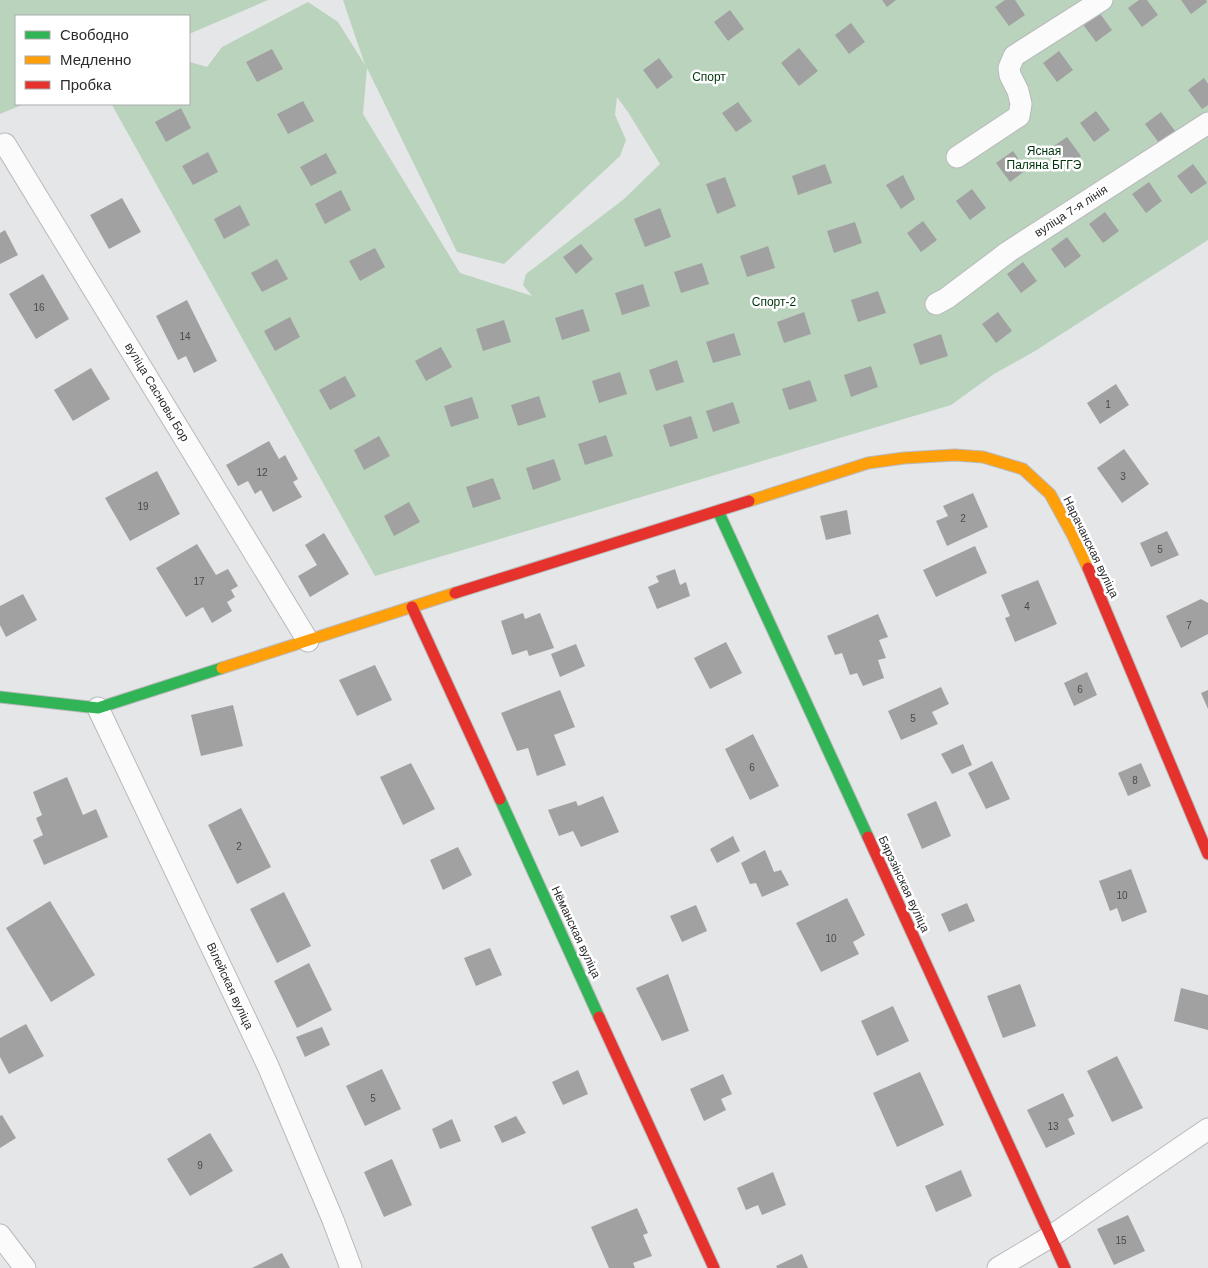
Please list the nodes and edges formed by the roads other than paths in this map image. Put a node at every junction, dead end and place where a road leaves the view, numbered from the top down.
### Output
1 (1102, 0) edge
2 (1208, 123) edge
3 (5, 144) dead end
4 (956, 157) dead end
5 (936, 304) dead end
6 (718, 511) junction
7 (412, 607) junction
8 (308, 641) junction
9 (0, 697) edge
10 (98, 708) junction
11 (1208, 854) edge
12 (1208, 1129) edge
13 (0, 1235) edge
14 (1050, 1237) junction
15 (25, 1268) edge
16 (351, 1268) edge
17 (714, 1268) edge
18 (998, 1268) edge
19 (1065, 1268) edge

1 - 4 street
2 - 5 street, вуліца 7-я лінія
3 - 8 street, вуліца Сасновы Бор
6 - 7 street, Нарачанская вуліца
6 - 11 street, Нарачанская вуліца
6 - 14 street, Бярэзінская вуліца
7 - 8 street, Нарачанская вуліца
7 - 17 street, Нёманская вуліца
8 - 10 street, Нарачанская вуліца
9 - 10 street
10 - 16 street, Вілейская вуліца
12 - 14 street
13 - 15 street
14 - 18 street
14 - 19 street, Бярэзінская вуліца

